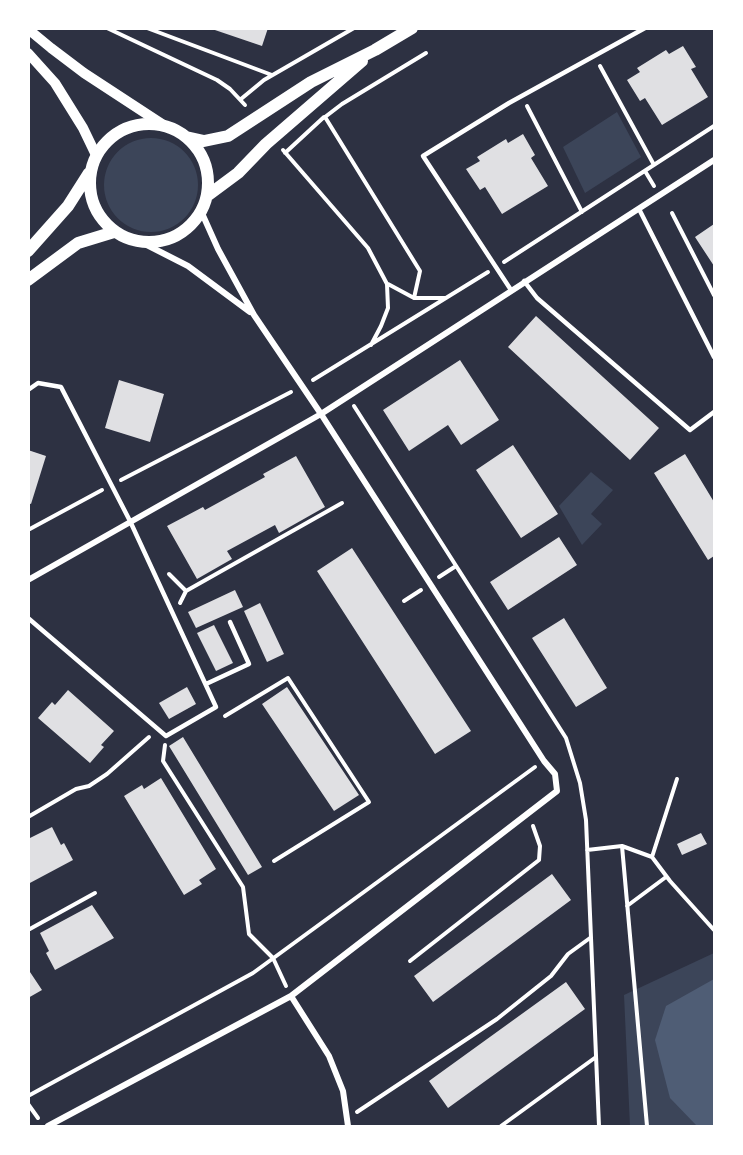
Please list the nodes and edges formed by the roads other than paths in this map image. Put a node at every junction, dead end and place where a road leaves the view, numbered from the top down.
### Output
1 (412, 28) edge
2 (645, 28) edge
3 (28, 29) edge
4 (375, 51) junction
5 (28, 53) edge
6 (165, 126) junction
7 (186, 137) junction
8 (96, 155) junction
9 (714, 160) edge
10 (91, 170) junction
11 (207, 196) junction
12 (639, 209) junction
13 (201, 211) junction
14 (114, 232) junction
15 (139, 241) junction
16 (28, 251) edge
17 (28, 280) edge
18 (524, 281) junction
19 (511, 290) junction
20 (254, 315) junction
21 (714, 357) edge
22 (28, 390) edge
23 (714, 412) edge
24 (321, 414) junction
25 (130, 521) junction
26 (28, 580) edge
27 (28, 618) edge
28 (230, 622) dead end
29 (206, 684) junction
30 (291, 996) junction
31 (46, 1126) edge
32 (348, 1126) edge

1 - 4 main road
2 - 19 lane
3 - 6 street
4 - 7 main road
4 - 11 main road
5 - 8 street
6 - 7 main road
6 - 8 main road
7 - 11 main road
8 - 10 main road
9 - 12 street
10 - 14 main road
10 - 16 main road
11 - 13 main road
12 - 18 street
12 - 21 lane
13 - 15 main road
13 - 20 street
14 - 15 main road
14 - 17 main road
15 - 20 street
18 - 19 street
18 - 23 lane
19 - 24 street
20 - 24 street
22 - 25 lane
24 - 25 street
24 - 30 street
25 - 26 street
25 - 29 lane
27 - 29 lane
28 - 29 lane
30 - 31 street
30 - 32 street

